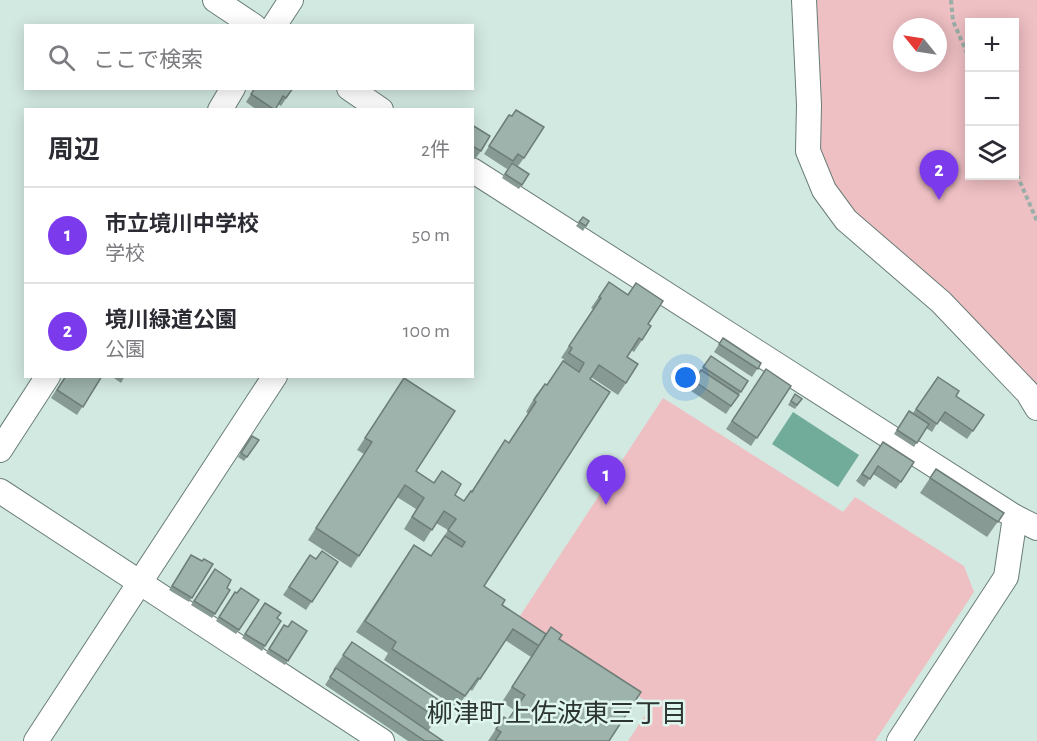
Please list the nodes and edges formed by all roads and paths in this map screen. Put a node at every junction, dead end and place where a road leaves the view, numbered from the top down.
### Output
1 (215, 0) edge
2 (291, 0) edge
3 (804, 0) edge
4 (951, 0) edge
5 (251, 24) edge
6 (275, 24) edge
7 (965, 50) edge
8 (232, 90) edge
9 (352, 90) edge
10 (221, 108) edge
11 (378, 108) edge
12 (474, 171) edge
13 (1019, 180) edge
14 (1037, 221) edge
15 (47, 378) edge
16 (274, 378) edge
17 (1037, 408) edge
18 (0, 450) edge
19 (0, 491) edge
20 (1016, 517) junction
21 (1037, 528) edge
22 (140, 583) junction
23 (36, 741) edge
24 (382, 741) edge
25 (899, 741) edge

1 - 5 street
2 - 6 street
3 - 17 street
4 - 7 path
8 - 10 street
9 - 11 street
12 - 20 street
13 - 14 path
15 - 18 street
16 - 22 street
19 - 22 street
20 - 21 street
20 - 25 street
22 - 23 street
22 - 24 street

